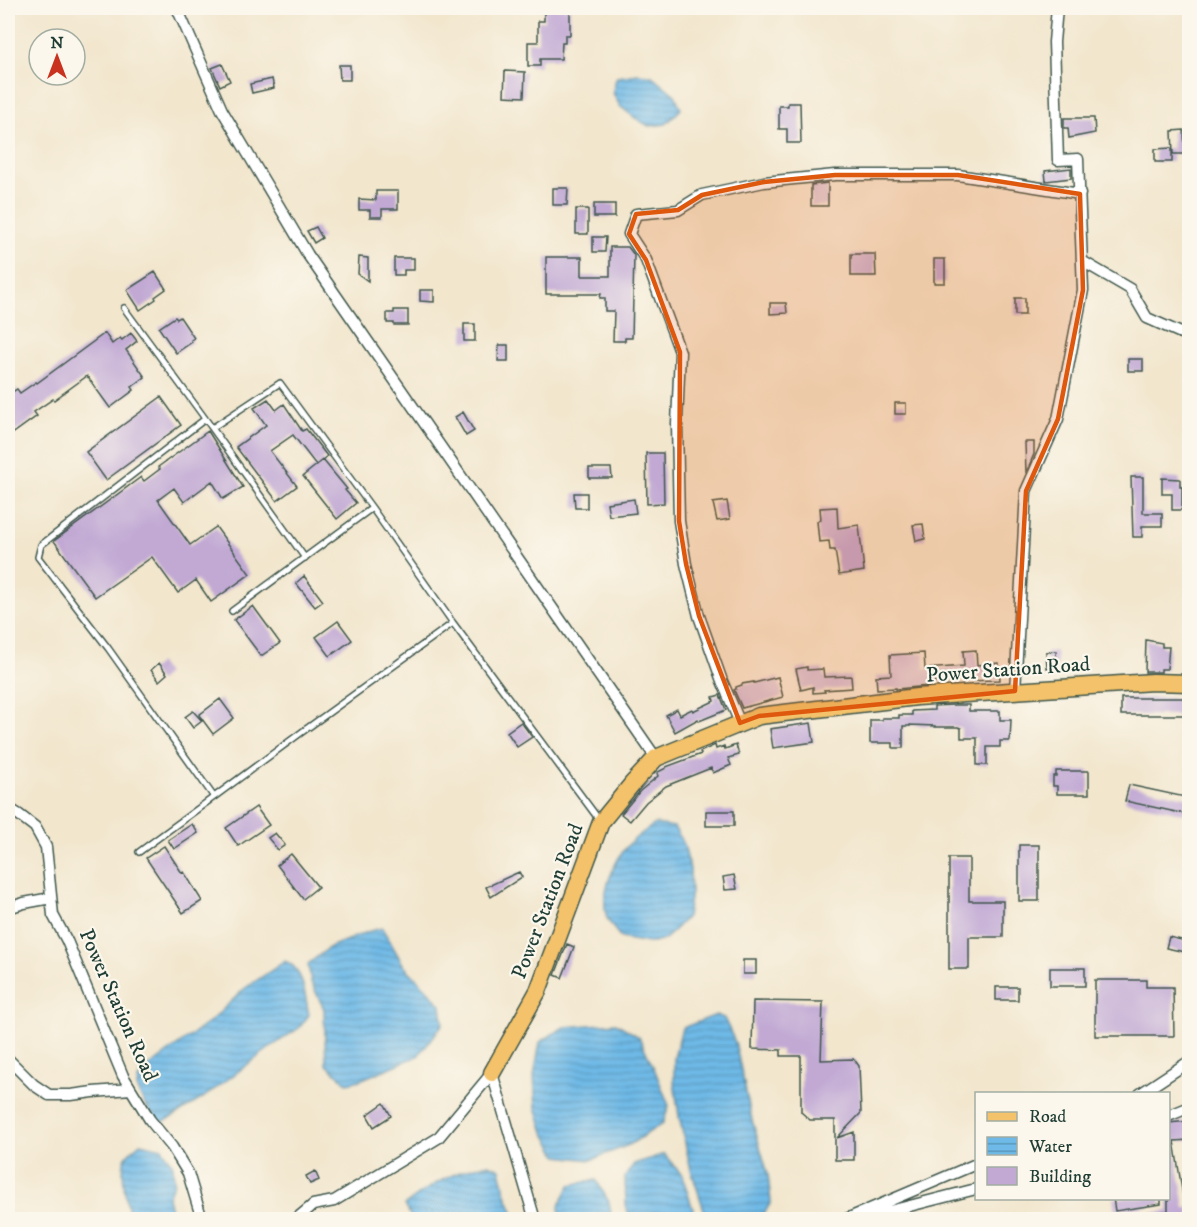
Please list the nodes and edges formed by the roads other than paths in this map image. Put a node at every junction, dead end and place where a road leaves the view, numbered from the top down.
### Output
1 (177, 8) edge
2 (1057, 8) edge
3 (1080, 194) junction
4 (1082, 261) junction
5 (124, 308) dead end
6 (1190, 337) edge
7 (205, 419) junction
8 (212, 428) junction
9 (372, 508) junction
10 (305, 558) junction
11 (232, 611) dead end
12 (453, 623) junction
13 (1190, 683) edge
14 (1015, 691) junction
15 (740, 723) junction
16 (656, 758) junction
17 (214, 797) junction
18 (8, 808) edge
19 (602, 822) junction
20 (139, 852) dead end
21 (51, 898) junction
22 (8, 908) edge
23 (8, 1059) edge
24 (1190, 1061) edge
25 (492, 1073) junction
26 (131, 1089) junction
27 (1143, 1092) edge
28 (1190, 1107) edge
29 (1170, 1115) edge
30 (975, 1164) edge
31 (975, 1189) edge
32 (204, 1220) edge
33 (294, 1220) edge
34 (535, 1220) edge
35 (844, 1220) edge
36 (864, 1220) edge

1 - 16 street
2 - 3 street
3 - 4 street
3 - 15 street
4 - 6 street
4 - 14 street
5 - 7 lane
7 - 8 lane
7 - 17 lane
8 - 9 lane
8 - 10 lane
9 - 10 lane
9 - 12 lane
10 - 11 lane
12 - 17 lane
12 - 19 lane
13 - 14 main road, Power Station Road
14 - 15 main road, Power Station Road
15 - 16 main road, Power Station Road
16 - 19 main road, Power Station Road
17 - 20 lane
18 - 21 street, Power Station Road
19 - 25 main road, Power Station Road
21 - 22 street
21 - 26 street, Power Station Road
23 - 26 street
24 - 27 street
25 - 33 street, Power Station Road
25 - 34 street
26 - 32 street, Power Station Road
28 - 29 street
30 - 35 street
31 - 36 street

